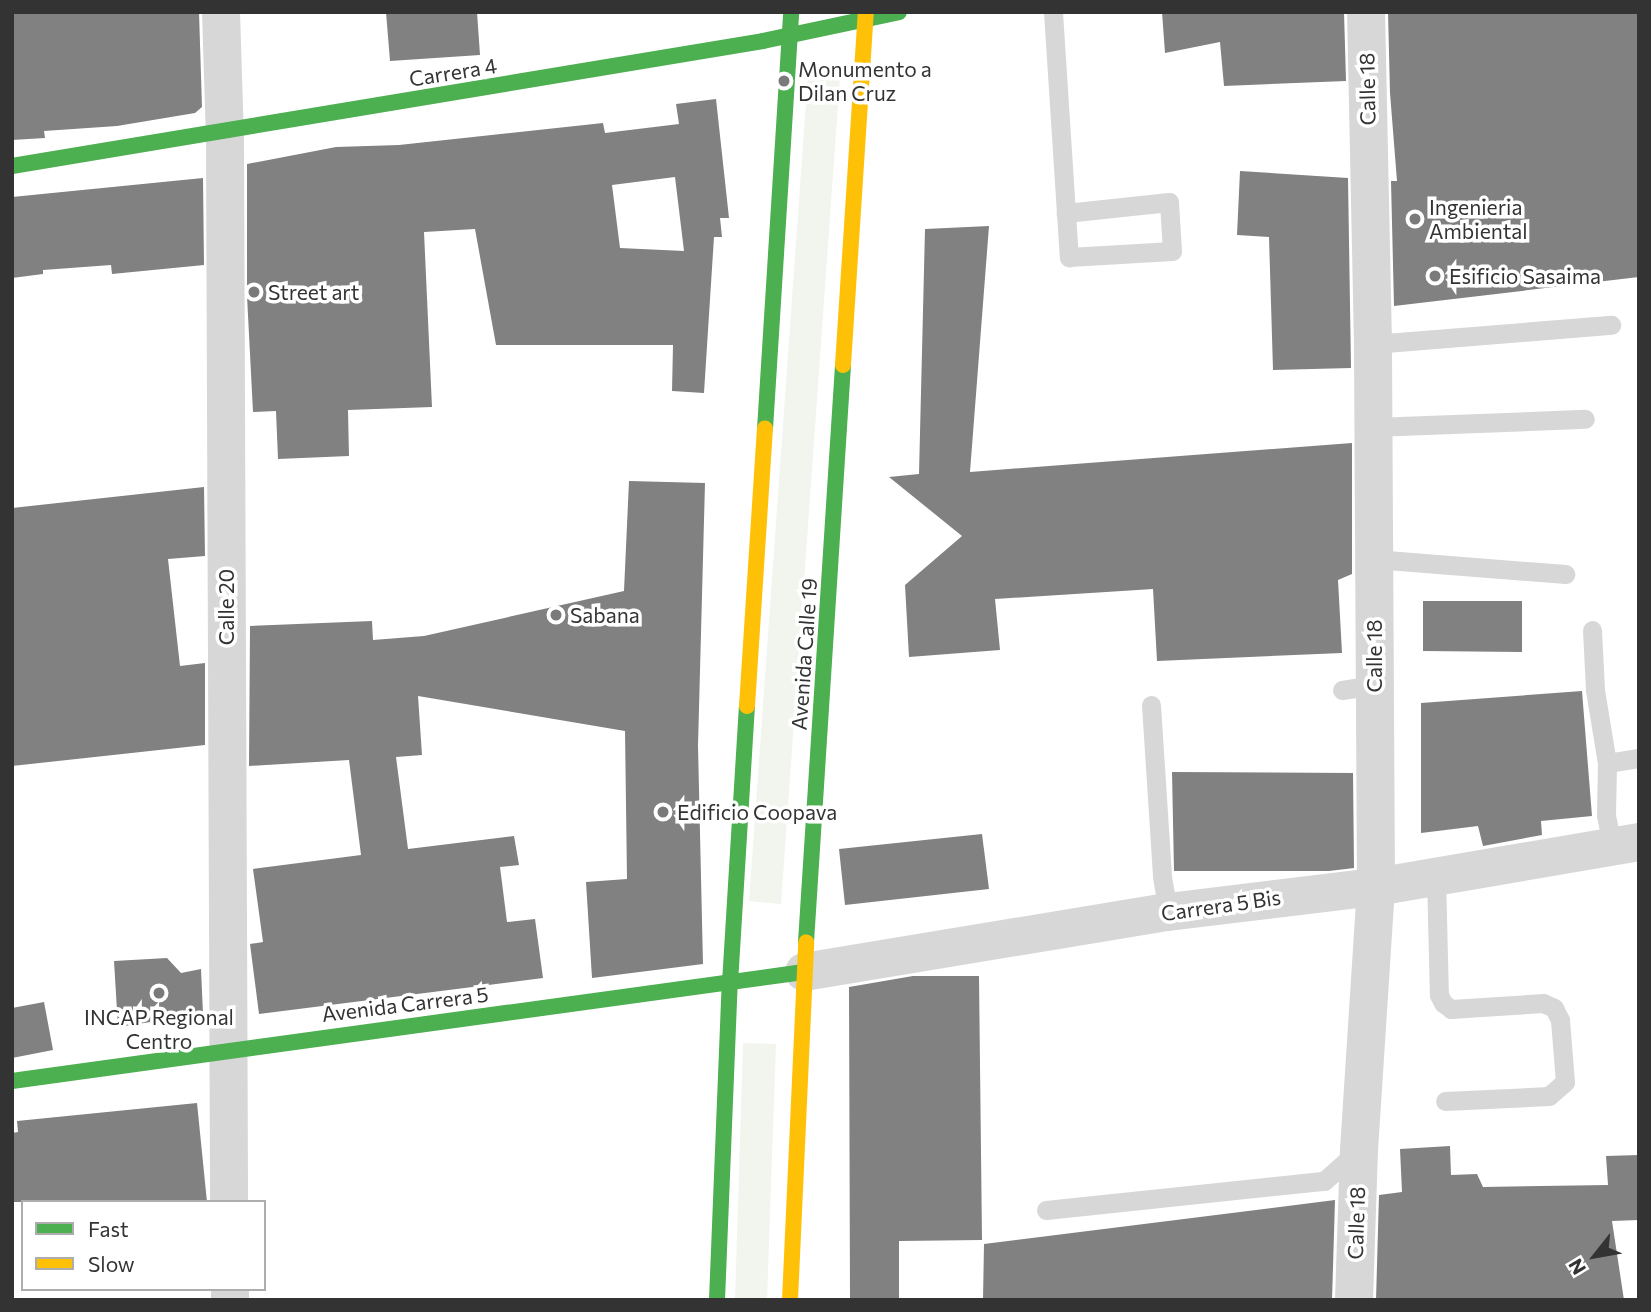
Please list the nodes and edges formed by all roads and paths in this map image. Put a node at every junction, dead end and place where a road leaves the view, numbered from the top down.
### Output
1 (221, 12) edge
2 (791, 12) edge
3 (899, 12) edge
4 (1053, 12) edge
5 (1366, 12) edge
6 (866, 15) edge
7 (789, 35) junction
8 (225, 131) junction
9 (12, 166) edge
10 (1066, 213) junction
11 (1611, 325) dead end
12 (1373, 344) junction
13 (1584, 419) dead end
14 (1373, 427) junction
15 (1374, 559) junction
16 (1566, 574) dead end
17 (1592, 630) dead end
18 (1151, 705) dead end
19 (1639, 758) edge
20 (1607, 763) junction
21 (1625, 844) edge
22 (1436, 876) junction
23 (1376, 887) junction
24 (1168, 912) junction
25 (804, 972) junction
26 (730, 983) junction
27 (227, 1049) junction
28 (12, 1081) edge
29 (1445, 1101) dead end
30 (1359, 1150) junction
31 (229, 1200) edge
32 (1046, 1210) dead end
33 (717, 1300) edge
34 (790, 1300) edge
35 (1354, 1300) edge

1 - 8 street, Calle 20
2 - 7 main road
3 - 6 main road, Carrera 4
4 - 10 lane
5 - 12 street, Calle 18
6 - 7 main road, Carrera 4
6 - 25 main road, Avenida Calle 19
7 - 8 main road, Carrera 4
7 - 26 main road
8 - 9 main road, Carrera 4
8 - 27 street, Calle 20
10 - 10 lane
11 - 12 lane
12 - 14 street, Calle 18
13 - 14 lane
14 - 15 street, Calle 18
15 - 16 lane
15 - 23 street, Calle 18
17 - 20 lane
18 - 24 lane
19 - 20 lane
20 - 21 lane
21 - 22 street, Carrera 5 Bis
22 - 23 street, Carrera 5 Bis
22 - 29 lane
23 - 24 street, Carrera 5 Bis
23 - 30 street, Calle 18
24 - 25 street, Carrera 5 Bis
25 - 26 main road, Avenida Carrera 5
25 - 34 main road, Avenida Calle 19
26 - 27 main road, Avenida Carrera 5
26 - 33 main road
27 - 28 main road, Avenida Carrera 5
27 - 31 street, Calle 20
30 - 32 lane
30 - 35 street, Calle 18

